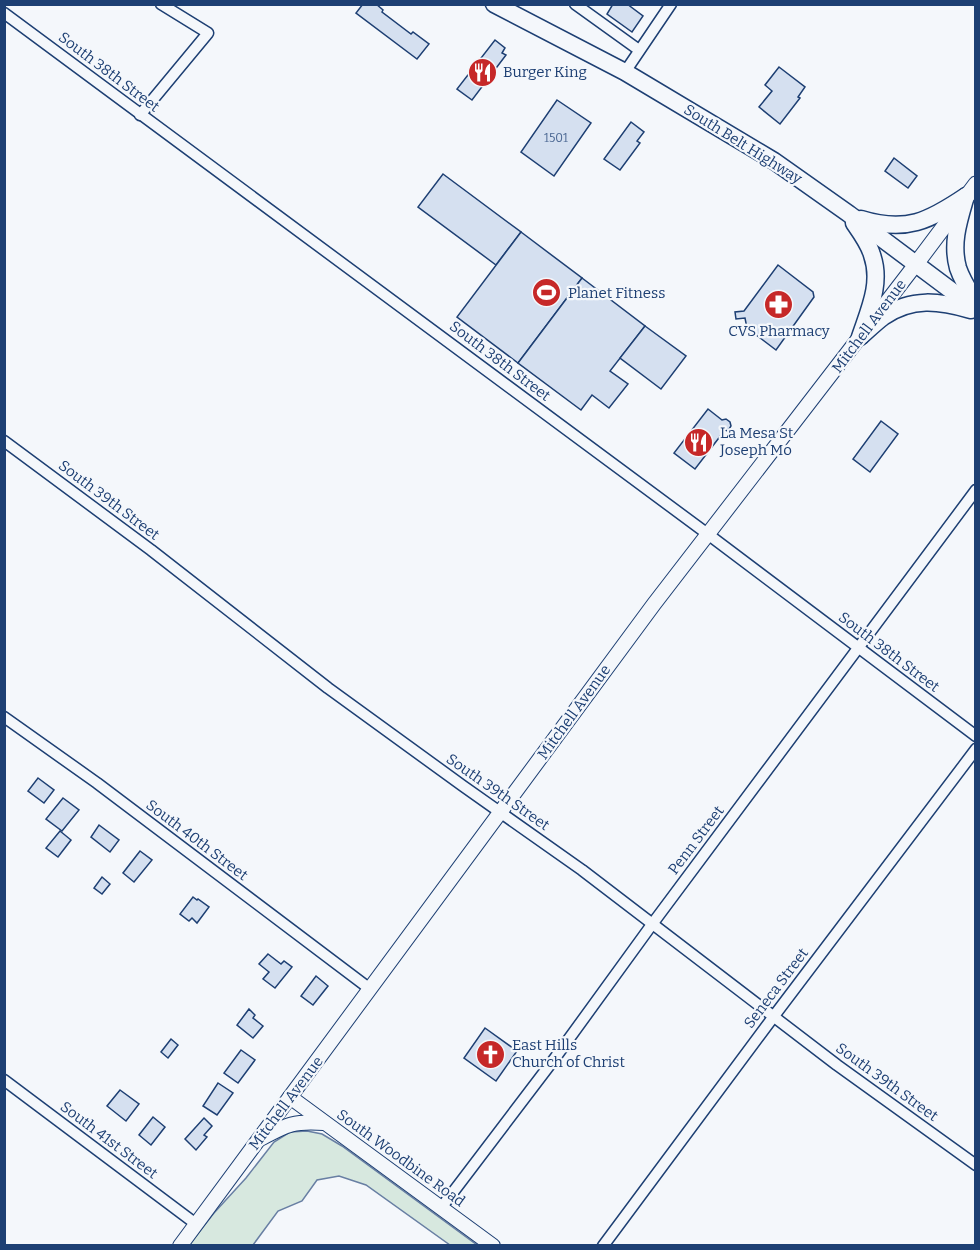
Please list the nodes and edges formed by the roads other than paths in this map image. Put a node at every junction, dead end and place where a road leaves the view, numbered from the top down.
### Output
1 (161, 4) edge
2 (495, 4) edge
3 (575, 4) edge
4 (671, 4) edge
5 (4, 13) edge
6 (639, 50) junction
7 (625, 72) junction
8 (140, 115) junction
9 (971, 190) edge
10 (849, 214) junction
11 (916, 264) junction
12 (975, 302) edge
13 (975, 310) edge
14 (860, 337) junction
15 (4, 441) edge
16 (975, 490) edge
17 (709, 535) junction
18 (858, 648) junction
19 (4, 717) edge
20 (975, 736) edge
21 (975, 749) edge
22 (501, 813) junction
23 (653, 923) junction
24 (370, 989) junction
25 (774, 1016) junction
26 (4, 1080) edge
27 (290, 1097) junction
28 (326, 1124) junction
29 (258, 1140) junction
30 (975, 1165) edge
31 (441, 1208) junction
32 (196, 1224) junction
33 (180, 1245) edge
34 (493, 1245) edge
35 (603, 1245) edge

1 - 8 street
2 - 7 main road, South Belt Highway
3 - 6 street
4 - 6 street
5 - 8 street, South 38th Street
6 - 7 street
7 - 10 main road, South Belt Highway
8 - 17 street, South 38th Street
9 - 10 main road
9 - 11 main road, Mitchell Avenue
9 - 12 main road
10 - 11 main road, South Belt Highway
10 - 14 main road
11 - 13 main road, South Belt Highway
11 - 14 street, Mitchell Avenue
13 - 14 main road
14 - 17 street, Mitchell Avenue
15 - 22 street, South 39th Street
16 - 18 street, Penn Street
17 - 18 street, South 38th Street
17 - 22 street, Mitchell Avenue
18 - 20 street, South 38th Street
18 - 23 street, Penn Street
19 - 24 street, South 40th Street
21 - 25 street, Seneca Street
22 - 23 street, South 39th Street
22 - 24 street, Mitchell Avenue
23 - 25 street, South 39th Street
23 - 31 street, Penn Street
24 - 27 street, Mitchell Avenue
25 - 30 street, South 39th Street
25 - 35 street, Seneca Street
26 - 32 street, South 41st Street
27 - 28 street, South Woodbine Road
27 - 29 street, Mitchell Avenue
28 - 29 street
28 - 31 street, South Woodbine Road
29 - 32 street, Mitchell Avenue
31 - 34 street, South Woodbine Road
32 - 33 street, Mitchell Avenue

